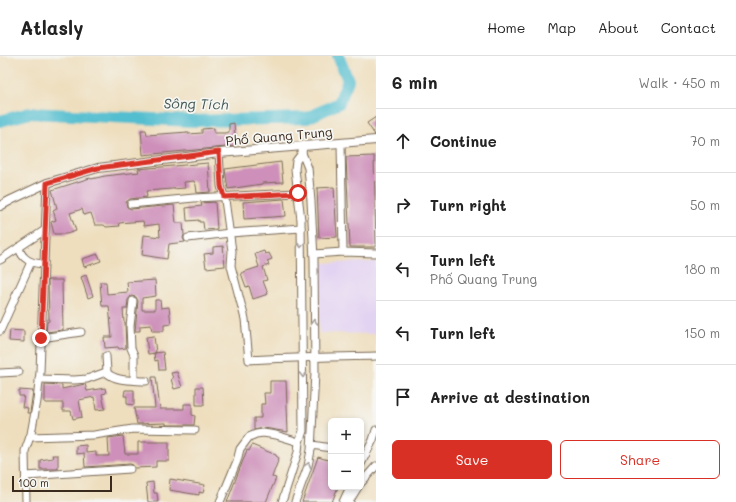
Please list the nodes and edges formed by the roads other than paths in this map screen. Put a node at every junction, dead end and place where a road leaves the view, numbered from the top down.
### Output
1 (376, 140) edge
2 (341, 143) junction
3 (302, 149) junction
4 (219, 152) junction
5 (47, 183) junction
6 (298, 193) junction
7 (224, 197) junction
8 (131, 204) dead end
9 (0, 206) edge
10 (301, 228) junction
11 (45, 230) junction
12 (230, 232) junction
13 (188, 238) dead end
14 (19, 247) junction
15 (343, 252) junction
16 (376, 253) edge
17 (314, 254) junction
18 (0, 260) edge
19 (31, 262) junction
20 (44, 263) junction
21 (133, 301) dead end
22 (0, 331) edge
23 (81, 332) dead end
24 (41, 338) junction
25 (106, 356) dead end
26 (376, 356) edge
27 (302, 357) junction
28 (315, 358) junction
29 (19, 372) dead end
30 (107, 372) junction
31 (0, 373) edge
32 (40, 379) junction
33 (134, 380) junction
34 (146, 381) dead end
35 (195, 430) dead end
36 (376, 430) edge
37 (30, 437) junction
38 (299, 442) junction
39 (312, 445) junction
40 (328, 448) edge
41 (364, 453) edge
42 (376, 466) edge
43 (130, 469) dead end
44 (26, 476) junction
45 (364, 480) edge
46 (349, 490) edge
47 (356, 490) edge
48 (26, 502) edge
49 (220, 502) edge
50 (282, 502) edge
51 (295, 502) edge
52 (343, 502) edge
53 (349, 502) edge

1 - 2 street, Phố Quang Trung
2 - 3 street, Phố Quang Trung
2 - 15 street
3 - 4 street, Phố Quang Trung
3 - 6 street
3 - 17 street
4 - 5 street, Phố Quang Trung
4 - 7 street
5 - 9 street, Phố Quang Trung
5 - 11 street
6 - 7 street
6 - 10 street
7 - 8 street
7 - 12 street
10 - 12 street
10 -> 27 street
11 - 14 street
11 - 20 street
12 - 13 street
12 - 27 street
14 - 18 street
14 - 19 street
15 - 16 street
15 - 17 street
28 -> 17 street
19 - 20 street
19 - 22 street
20 - 24 street
21 - 33 street
23 - 24 street
24 - 32 street
25 - 30 street
26 - 28 street
27 - 28 street
27 -> 38 street
28 - 39 street
29 - 31 street
30 - 32 street
30 - 33 street
32 - 37 street
33 - 34 street
35 - 37 street
36 - 41 street
37 - 44 street
38 - 49 street
38 - 50 street
39 - 40 street
51 -> 39 street
42 - 45 street
43 - 44 street
44 - 48 street
46 - 52 street
47 - 53 street

